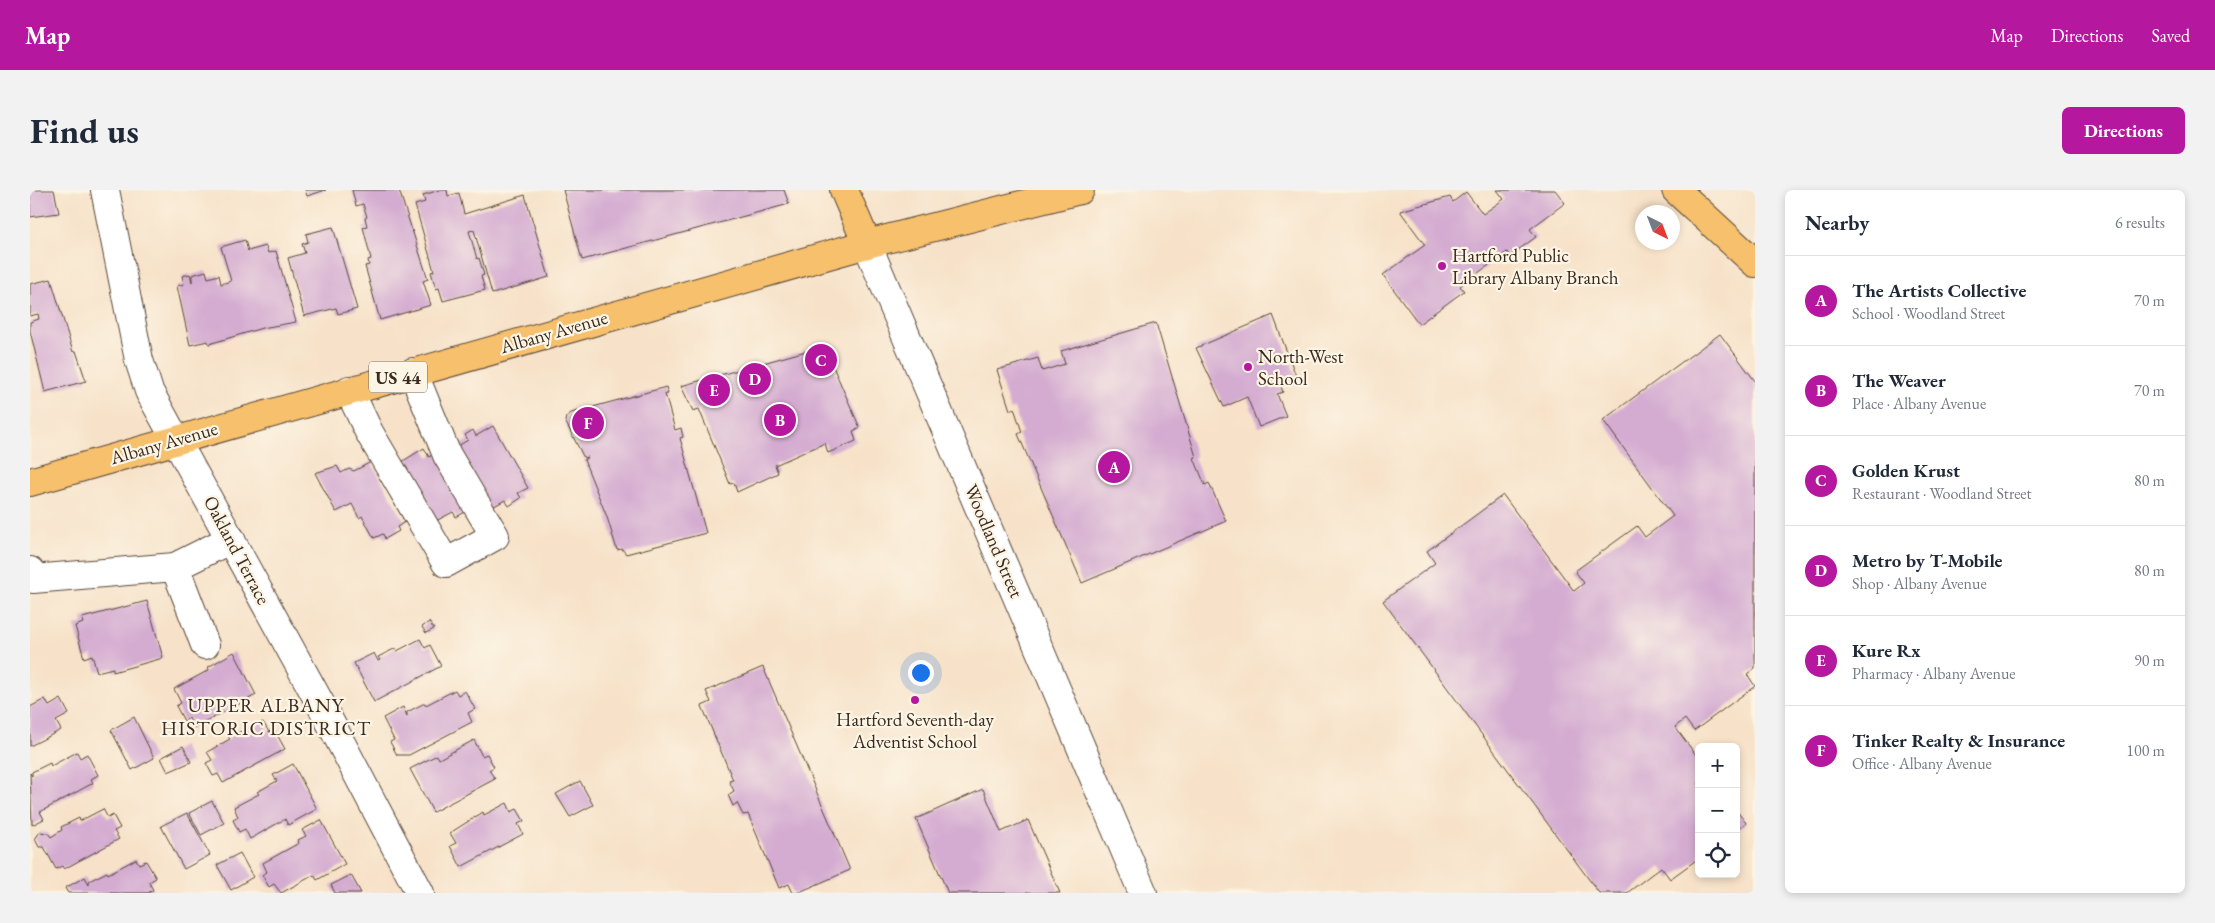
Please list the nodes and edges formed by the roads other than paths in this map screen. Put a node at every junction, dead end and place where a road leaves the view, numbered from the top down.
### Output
1 (105, 190) edge
2 (844, 190) edge
3 (1080, 190) edge
4 (1676, 190) edge
5 (867, 244) junction
6 (1755, 263) edge
7 (413, 372) junction
8 (349, 390) junction
9 (176, 440) junction
10 (30, 482) edge
11 (231, 539) junction
12 (175, 567) junction
13 (30, 571) edge
14 (205, 645) dead end
15 (420, 893) edge
16 (1143, 893) edge

1 - 9 street, Oakland Terrace
2 - 5 main road, Woodland Street
3 - 5 main road, Albany Avenue / US 44
4 - 6 main road
5 - 7 main road, Albany Avenue / US 44
5 - 16 street, Woodland Street
7 - 8 main road, Albany Avenue / US 44
7 - 8 street
8 - 9 main road, Albany Avenue / US 44
9 - 10 main road, Albany Avenue / US 44
9 - 11 street, Oakland Terrace
11 - 12 street
11 - 15 street, Oakland Terrace
12 - 13 street
12 - 14 street

